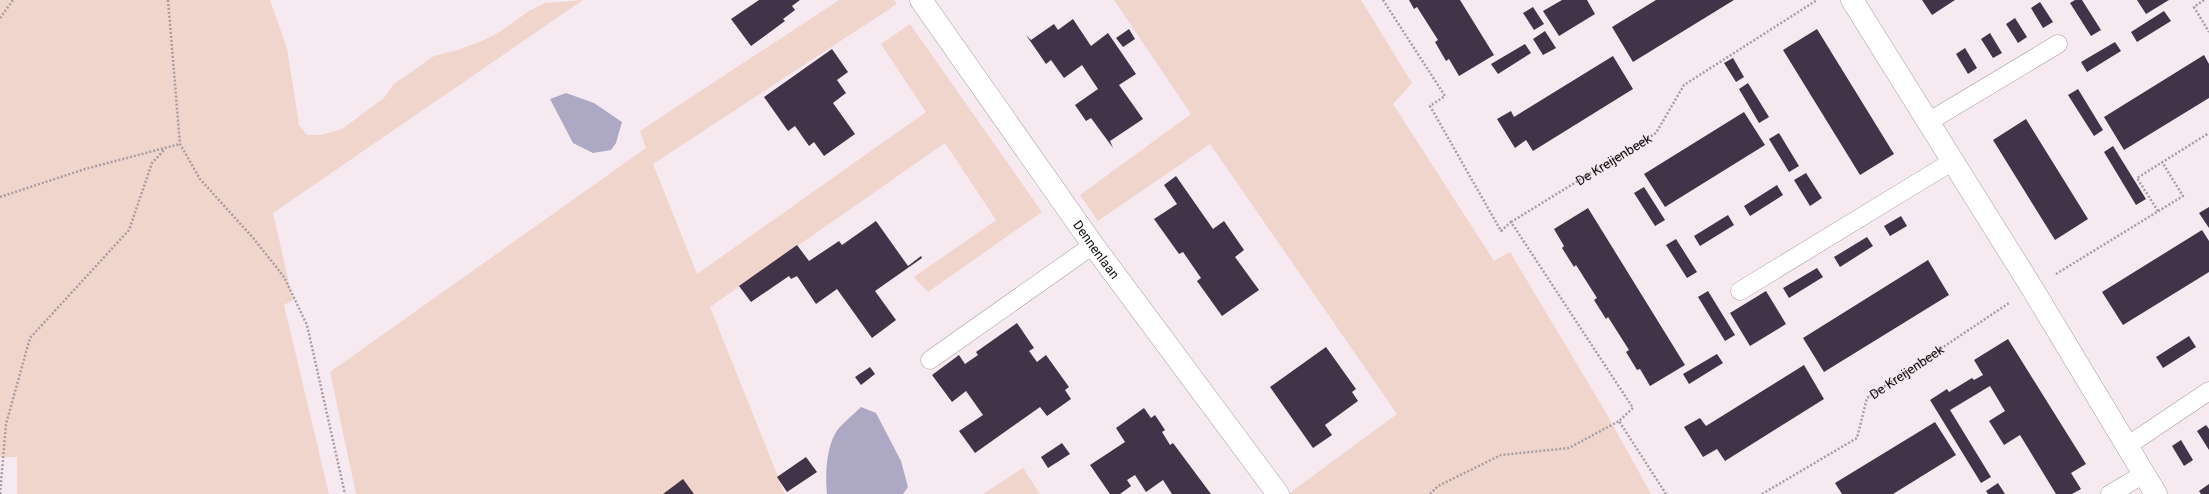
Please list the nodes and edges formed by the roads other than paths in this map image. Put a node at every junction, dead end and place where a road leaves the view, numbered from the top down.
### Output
1 (921, 0) edge
2 (1852, 0) edge
3 (2058, 44) dead end
4 (1928, 122) junction
5 (1953, 161) junction
6 (1092, 244) junction
7 (1740, 291) dead end
8 (930, 360) dead end
9 (2209, 391) edge
10 (2127, 446) junction
11 (2144, 474) junction
12 (1278, 494) edge
13 (2110, 494) edge
14 (2156, 494) edge

1 - 6 street, Dennenlaan
2 - 4 street
3 - 4 lane
4 - 5 street
5 - 7 lane
5 - 10 street
6 - 8 lane
6 - 12 street, Dennenlaan
9 - 10 lane
10 - 11 street
11 - 13 lane
11 - 14 street

